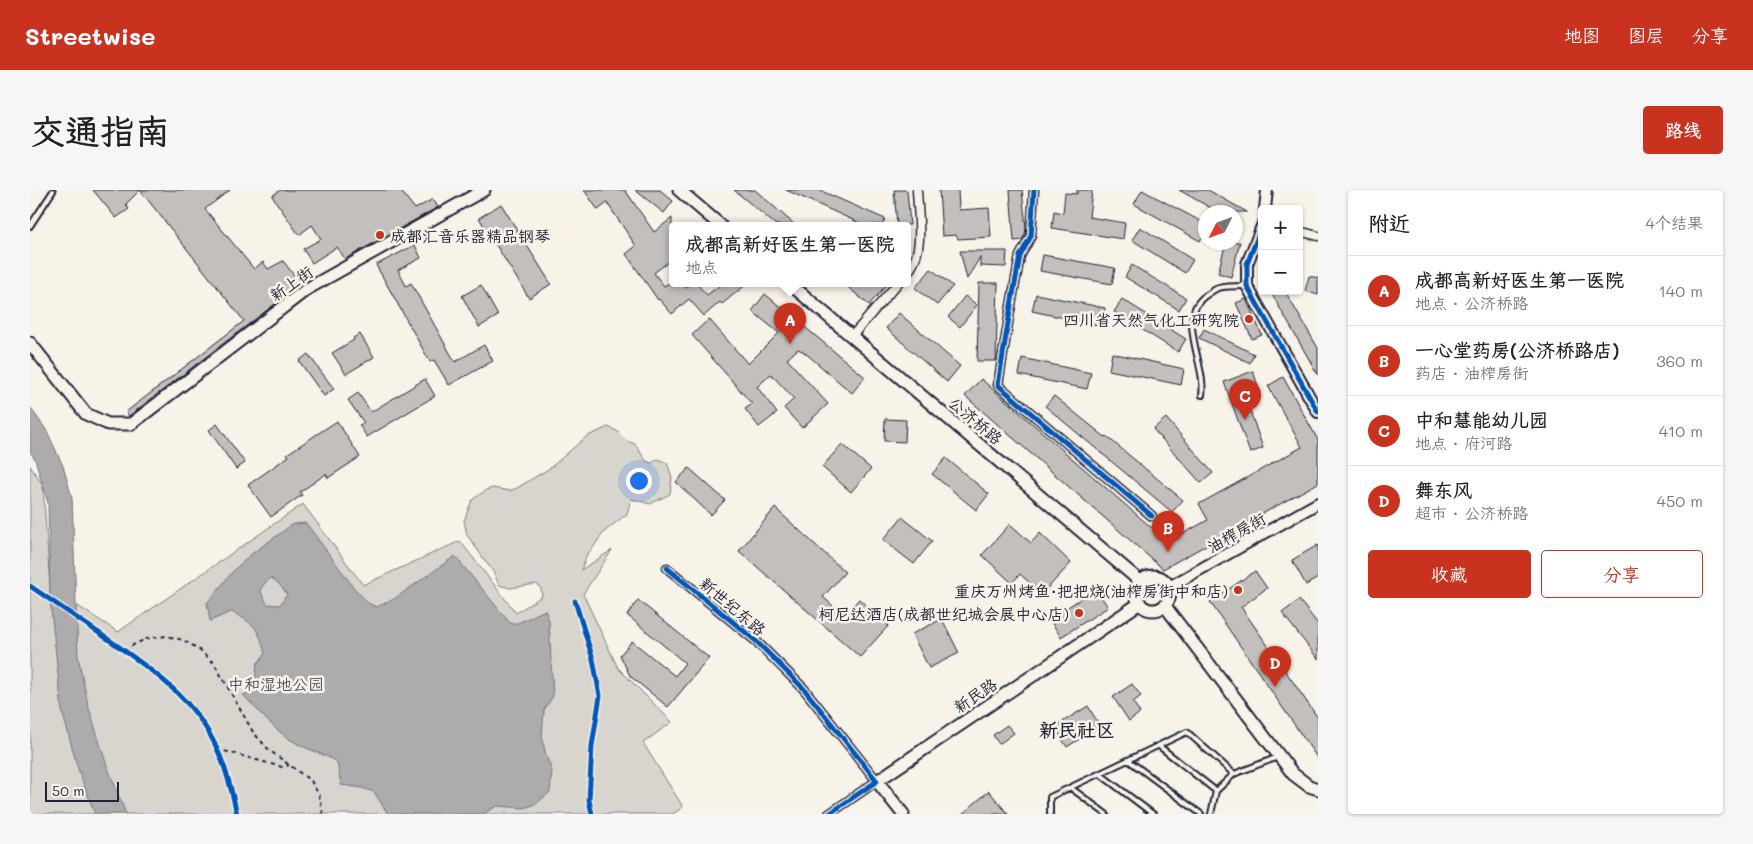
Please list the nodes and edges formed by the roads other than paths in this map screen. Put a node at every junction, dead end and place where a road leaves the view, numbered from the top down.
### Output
1 (484, 190) edge
2 (678, 190) edge
3 (917, 190) edge
4 (1034, 190) edge
5 (1267, 190) edge
6 (53, 191) edge
7 (1265, 205) edge
8 (716, 222) edge
9 (30, 226) edge
10 (1303, 232) edge
11 (1258, 236) edge
12 (1318, 236) edge
13 (911, 268) edge
14 (1247, 286) junction
15 (794, 287) edge
16 (895, 287) edge
17 (852, 336) junction
18 (30, 343) edge
19 (1202, 395) dead end
20 (1318, 412) edge
21 (1318, 503) edge
22 (1152, 516) dead end
23 (667, 568) dead end
24 (1141, 582) junction
25 (1169, 587) junction
26 (1140, 603) junction
27 (1165, 606) junction
28 (1159, 746) junction
29 (1278, 756) junction
30 (1128, 760) junction
31 (1100, 774) junction
32 (1234, 774) junction
33 (877, 781) junction
34 (1071, 788) junction
35 (1318, 789) edge
36 (1216, 791) junction
37 (829, 814) edge
38 (903, 814) edge
39 (1050, 814) edge
40 (1106, 814) edge
41 (1153, 814) edge
42 (1200, 814) edge
43 (1211, 814) edge

1 - 18 main road, 新上街
2 - 8 main road
3 - 13 street
4 - 22 street
5 - 7 street
6 - 9 lane
10 - 12 street
11 - 14 street
14 - 19 lane
14 - 20 street
15 - 17 main road, 公济桥路
16 - 17 street
17 - 24 main road, 公济桥路
21 - 25 street, 油榨房街
23 - 33 street, 新世纪东路
24 - 25 main road
24 - 26 main road
25 - 27 main road
26 - 27 main road
26 - 33 main road, 新民路
27 - 29 main road
28 - 30 lane
28 - 32 lane
28 - 36 lane
29 - 32 lane
29 - 35 main road
30 - 31 lane
30 - 42 lane
31 - 34 lane
31 - 41 lane
32 - 36 lane
33 - 37 street, 新民路
33 - 38 main road, 新世纪东路
34 - 39 lane
34 - 40 lane
36 - 43 lane

